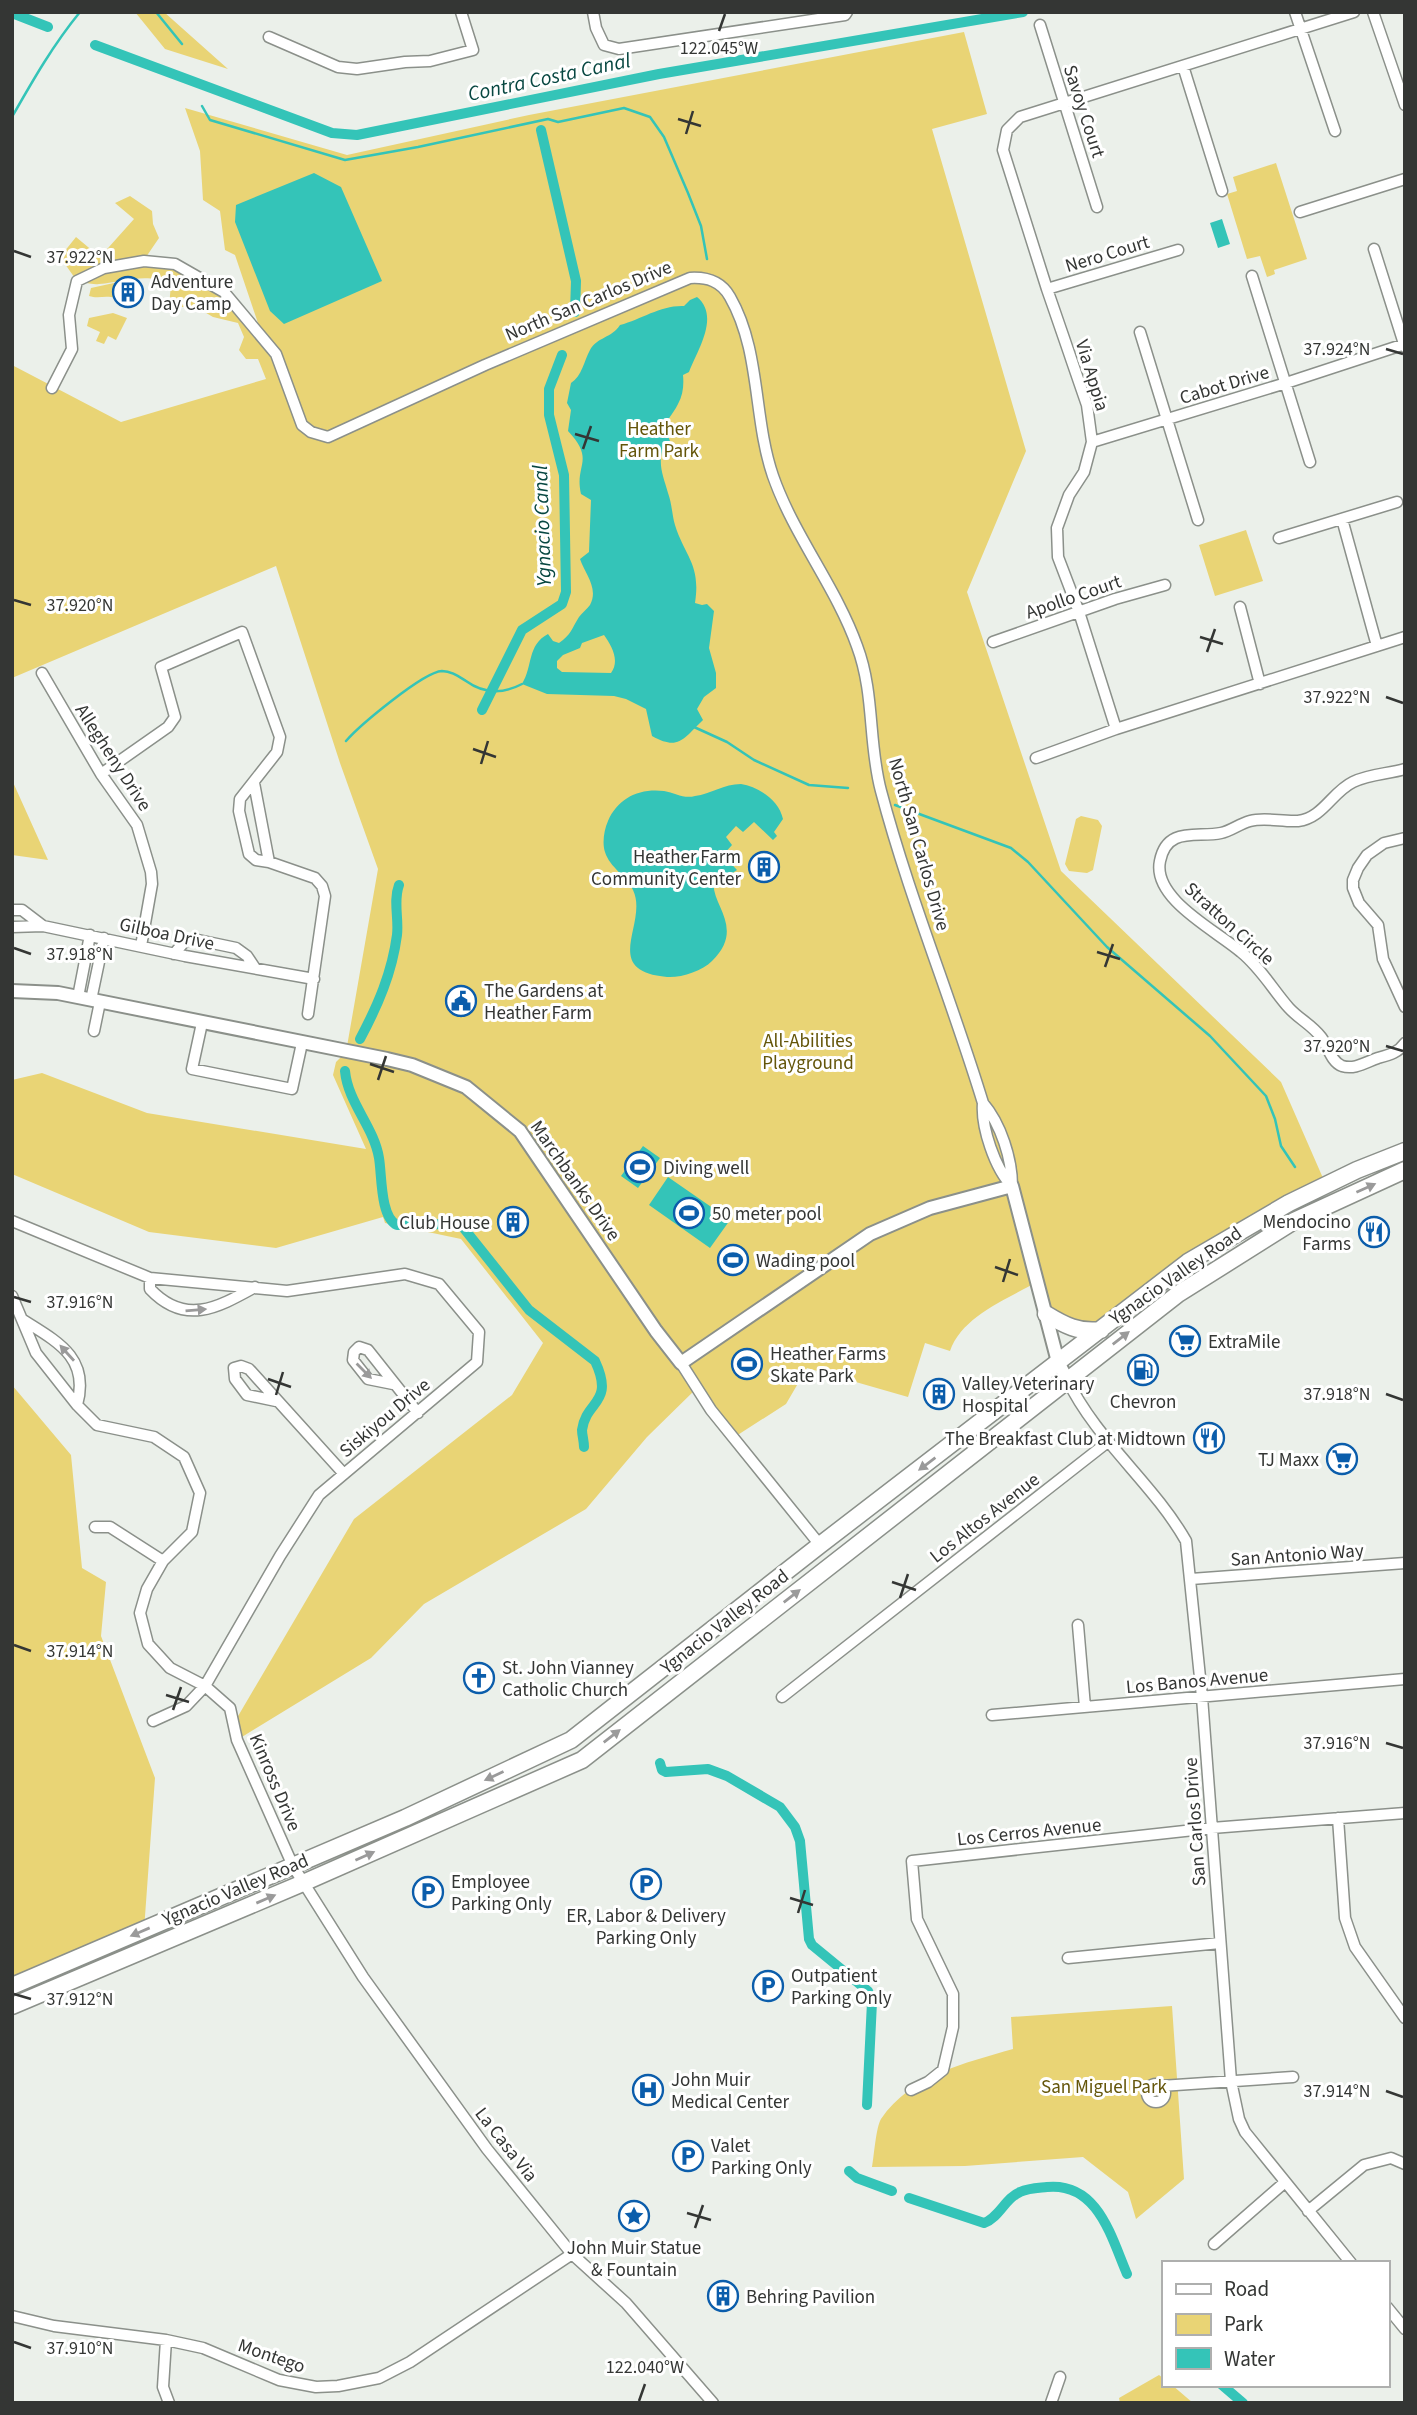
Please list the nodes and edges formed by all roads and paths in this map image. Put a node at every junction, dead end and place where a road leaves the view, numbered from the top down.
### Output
1 (461, 12) edge
2 (593, 12) edge
3 (847, 12) edge
4 (1295, 12) edge
5 (1354, 12) edge
6 (1373, 12) edge
7 (1040, 25) dead end
8 (1300, 28) junction
9 (269, 37) dead end
10 (1183, 66) junction
11 (1064, 104) junction
12 (1405, 105) edge
13 (1335, 131) dead end
14 (1405, 179) edge
15 (1222, 191) dead end
16 (1097, 207) dead end
17 (1300, 212) dead end
18 (1374, 248) dead end
19 (1178, 250) dead end
20 (1252, 276) dead end
21 (1047, 289) junction
22 (1140, 332) dead end
23 (1404, 345) edge
24 (1286, 383) junction
25 (52, 388) dead end
26 (1167, 420) junction
27 (1092, 442) junction
28 (1310, 462) dead end
29 (1397, 502) dead end
30 (1342, 519) junction
31 (1198, 520) dead end
32 (1279, 538) dead end
33 (1165, 584) dead end
34 (1240, 607) dead end
35 (1079, 612) junction
36 (1405, 637) edge
37 (993, 642) dead end
38 (1377, 646) junction
39 (42, 673) dead end
40 (1260, 684) junction
41 (1116, 729) junction
42 (1036, 758) dead end
43 (1405, 769) edge
44 (99, 771) junction
45 (254, 783) junction
46 (1405, 838) edge
47 (269, 862) junction
48 (12, 910) edge
49 (43, 926) junction
50 (12, 927) edge
51 (90, 936) junction
52 (104, 938) junction
53 (141, 946) junction
54 (174, 954) junction
55 (255, 968) junction
56 (314, 979) junction
57 (12, 991) edge
58 (78, 997) junction
59 (95, 1001) junction
60 (1405, 1007) edge
61 (308, 1014) dead end
62 (202, 1023) junction
63 (93, 1031) dead end
64 (302, 1043) junction
65 (1405, 1043) edge
66 (1405, 1151) edge
67 (1405, 1170) edge
68 (1012, 1186) junction
69 (1284, 1206) junction
70 (12, 1221) edge
71 (1240, 1254) junction
72 (150, 1278) junction
73 (255, 1287) junction
74 (12, 1296) edge
75 (1046, 1314) junction
76 (23, 1320) junction
77 (1101, 1330) junction
78 (1058, 1362) junction
79 (681, 1363) junction
80 (1067, 1379) junction
81 (393, 1384) dead end
82 (276, 1401) dead end
83 (77, 1405) junction
84 (418, 1413) junction
85 (1109, 1441) junction
86 (344, 1474) junction
87 (95, 1527) dead end
88 (820, 1545) junction
89 (163, 1561) junction
90 (1405, 1563) edge
91 (1191, 1579) junction
92 (1078, 1625) dead end
93 (1405, 1679) edge
94 (205, 1686) junction
95 (1202, 1696) junction
96 (782, 1698) dead end
97 (1085, 1707) junction
98 (992, 1715) dead end
99 (153, 1721) dead end
100 (1405, 1813) edge
101 (1338, 1818) junction
102 (1212, 1828) junction
103 (293, 1866) junction
104 (303, 1883) junction
105 (1220, 1943) junction
106 (1068, 1958) dead end
107 (12, 1986) edge
108 (12, 2006) edge
109 (1405, 2018) edge
110 (1293, 2077) dead end
111 (1231, 2081) junction
112 (1161, 2086) dead end
113 (911, 2090) dead end
114 (1405, 2164) edge
115 (1284, 2183) junction
116 (1308, 2211) junction
117 (1214, 2244) dead end
118 (572, 2254) junction
119 (1348, 2261) edge
120 (1389, 2309) edge
121 (12, 2316) edge
122 (1405, 2329) edge
123 (166, 2340) junction
124 (1060, 2377) dead end
125 (169, 2403) edge
126 (713, 2403) edge
127 (1051, 2403) edge

1 - 9 street
2 - 3 street
4 - 8 street
5 - 8 street, Via Appia
6 - 12 street
7 - 11 street, Savoy Court
8 - 10 street, Via Appia
8 - 13 street
10 - 11 street, Via Appia
10 - 15 street
11 - 16 street, Savoy Court
11 - 21 street, Via Appia
14 - 17 street
18 - 23 street
19 - 21 street, Nero Court
20 - 24 street
21 - 27 street, Via Appia
22 - 26 street
23 - 24 street, Cabot Drive
24 - 26 street, Cabot Drive
24 - 28 street
25 - 68 street, North San Carlos Drive
26 - 27 street, Cabot Drive
26 - 31 street
27 - 35 street, Via Appia
29 - 30 street
30 - 32 street
30 - 38 street
33 - 35 street, Apollo Court
34 - 40 street
35 - 37 street, Apollo Court
35 - 41 street, Via Appia
36 - 38 street
38 - 40 street
39 - 44 street, Allegheny Drive
40 - 41 street
41 - 42 street
43 - 65 street, Stratton Circle
44 - 45 street
44 - 53 street, Allegheny Drive
45 - 47 street
45 - 47 street
46 - 60 street
47 - 56 street
48 - 49 street
49 - 50 street, Gilboa Drive
49 - 51 street, Gilboa Drive
51 - 52 street, Gilboa Drive
51 - 58 street
52 - 53 street, Gilboa Drive
52 - 59 street
53 - 54 street, Gilboa Drive
54 - 55 street, Gilboa Drive
54 - 55 street
55 - 56 street, Gilboa Drive
56 - 61 street
57 - 58 street, Marchbanks Drive
58 - 59 street, Marchbanks Drive
59 - 62 street, Marchbanks Drive
59 - 63 street
62 - 64 street, Marchbanks Drive
62 - 64 street
64 - 79 street, Marchbanks Drive
66 - 69 highway, Ygnacio Valley Road
71 -> 67 highway, Ygnacio Valley Road
68 - 75 street, North San Carlos Drive
68 - 79 street
69 - 71 highway
69 - 77 highway, Ygnacio Valley Road
70 - 72 street, Siskiyou Drive
80 -> 71 highway, Ygnacio Valley Road
72 - 73 street, Siskiyou Drive
72 -> 73 street
73 - 84 street, Siskiyou Drive
74 - 76 street, Kinross Drive
75 - 77 highway
75 - 78 street, North San Carlos Drive
76 - 83 street, Kinross Drive
83 -> 76 street
77 - 78 highway, Ygnacio Valley Road
78 - 80 street, North San Carlos Drive
78 -> 88 highway, Ygnacio Valley Road
79 - 88 street, Marchbanks Drive
80 - 85 street, San Carlos Drive
104 -> 80 highway, Ygnacio Valley Road
81 - 84 street
82 - 86 street
83 - 89 street, Kinross Drive
84 - 86 street, Siskiyou Drive
85 - 91 street, San Carlos Drive
85 - 96 street, Los Altos Avenue
86 - 94 street, Siskiyou Drive
87 - 89 street
88 -> 103 highway, Ygnacio Valley Road
89 - 94 street, Kinross Drive
90 - 91 street, San Antonio Way
91 - 95 street, San Carlos Drive
92 - 97 street
93 - 95 street, Los Banos Avenue
94 - 99 street, Siskiyou Drive
94 - 103 street, Kinross Drive
95 - 97 street, Los Banos Avenue
95 - 102 street, San Carlos Drive
97 - 98 street, Los Banos Avenue
100 - 101 street, Los Cerros Avenue
101 - 102 street, Los Cerros Avenue
101 - 109 street
102 - 105 street, San Carlos Drive
102 - 113 street, Los Cerros Avenue
103 - 104 street, Kinross Drive
103 -> 107 highway, Ygnacio Valley Road
108 -> 104 highway, Ygnacio Valley Road
104 - 118 street, La Casa Via
105 - 106 street
105 - 111 street, San Carlos Drive
110 - 111 street
111 - 112 street
111 - 115 street, San Carlos Drive
114 - 116 street
115 - 116 street, San Carlos Drive
115 - 117 street
116 - 119 street, San Carlos Drive
118 - 123 street, Montego
118 - 126 street, La Casa Via
120 - 122 street
121 - 123 street, Montego
123 - 125 street
124 - 127 street

